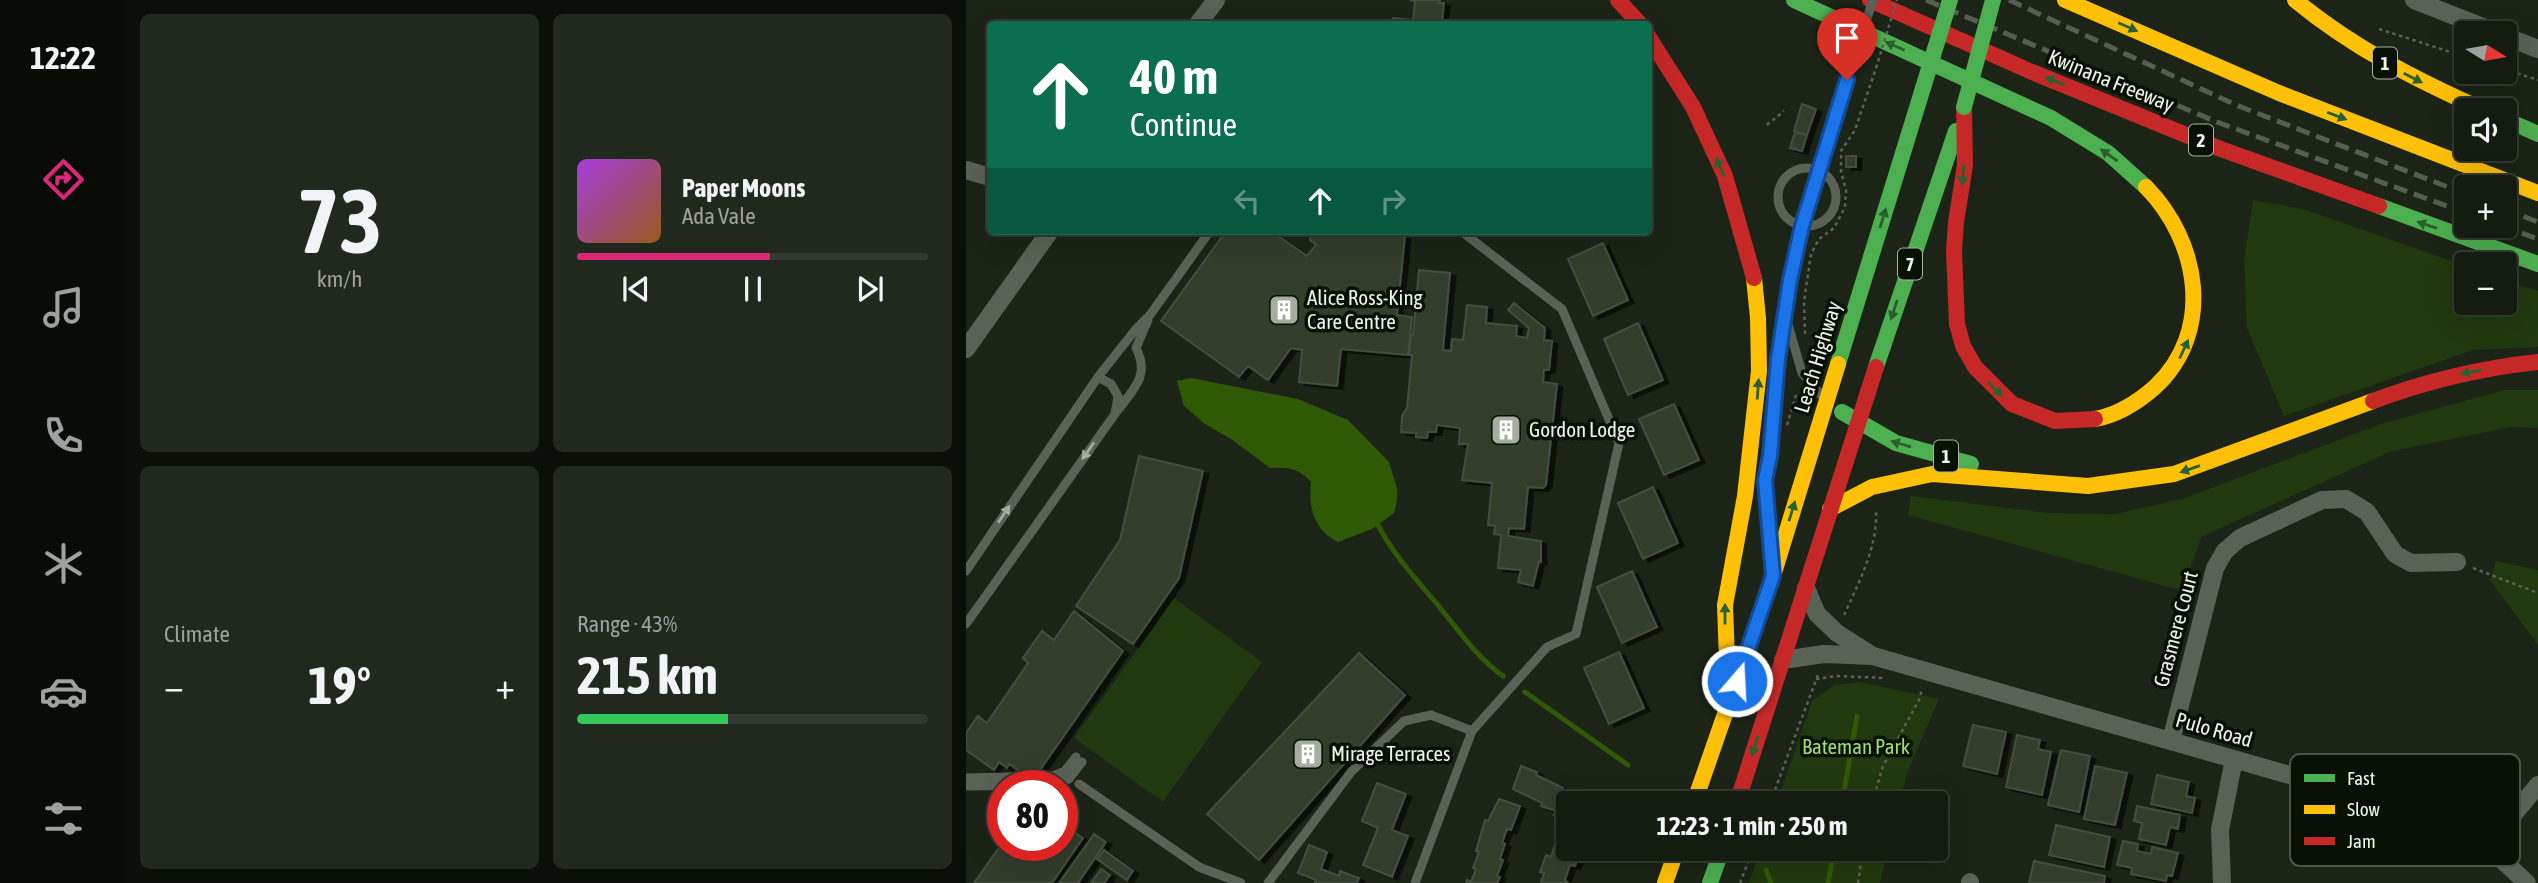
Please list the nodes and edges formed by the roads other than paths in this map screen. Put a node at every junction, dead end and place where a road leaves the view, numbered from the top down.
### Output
1 (1216, 0) edge
2 (1618, 0) edge
3 (1794, 0) edge
4 (1871, 0) edge
5 (1950, 0) edge
6 (1993, 0) edge
7 (2065, 0) edge
8 (2295, 0) edge
9 (2414, 0) edge
10 (1200, 21) edge
11 (1637, 21) edge
12 (2467, 21) edge
13 (2517, 41) edge
14 (1652, 42) edge
15 (2538, 49) edge
16 (2457, 98) edge
17 (1964, 107) junction
18 (2517, 125) edge
19 (2538, 134) edge
20 (966, 170) edge
21 (1819, 170) junction
22 (987, 176) edge
23 (2538, 193) edge
24 (1802, 226) junction
25 (1047, 235) edge
26 (1207, 235) edge
27 (1466, 235) edge
28 (2538, 264) edge
29 (1150, 315) junction
30 (1786, 316) junction
31 (966, 349) edge
32 (2538, 362) edge
33 (1098, 377) junction
34 (1827, 401) junction
35 (1115, 414) junction
36 (1857, 422) junction
37 (2037, 484) junction
38 (1830, 509) junction
39 (2457, 562) road end
40 (966, 571) edge
41 (1773, 576) junction
42 (1806, 588) junction
43 (966, 624) edge
44 (1873, 656) junction
45 (1783, 660) junction
46 (1728, 707) junction
47 (1472, 731) junction
48 (2171, 741) junction
49 (1079, 759) dead end
50 (2234, 759) junction
51 (2290, 775) edge
52 (966, 784) edge
53 (1079, 785) dead end
54 (2538, 785) edge
55 (1698, 791) edge
56 (1741, 791) edge
57 (2520, 807) edge
58 (1673, 861) edge
59 (1718, 861) edge
60 (2509, 866) edge
61 (1241, 883) edge
62 (1268, 883) edge
63 (1415, 883) edge
64 (1665, 883) edge
65 (1710, 883) edge
66 (2222, 883) edge
67 (2527, 883) edge

1 - 10 street
2 - 11 highway
17 -> 3 highway
4 - 21 lane, bridge
28 -> 4 highway, Kwinana Freeway / 2
34 -> 5 highway, Leach Highway / 7, bridge
6 - 17 highway, 7, bridge
7 -> 23 highway
8 -> 16 highway, 1
9 - 12 street
13 - 15 street
46 -> 14 highway
17 -> 36 highway, 7
18 - 19 highway
20 - 22 street
21 - 24 lane
21 - 24 lane
21 - 24 lane
24 - 30 lane
25 - 31 street
26 - 29 lane
27 - 47 lane
29 - 33 lane
29 - 35 lane
30 - 34 lane
30 - 41 lane
32 -> 37 highway, 1
33 - 35 lane
40 -> 33 lane
34 - 36 highway, 1
41 -> 34 highway, Leach Highway / 7
35 -> 43 lane
37 -> 36 highway, 1
36 - 38 highway, 7
37 - 38 highway
38 - 42 highway, 7
39 - 48 street, Grasmere Court
41 - 46 highway, Leach Highway / 7
42 - 44 street, Pulo Road
42 - 45 highway, 7
44 - 45 street, Pulo Road
44 - 48 street, Pulo Road
45 -> 56 highway, 7
46 - 55 highway, Leach Highway / 7
47 - 62 lane
47 - 63 lane
48 - 50 street, Pulo Road
49 - 52 lane
50 - 51 street, Pulo Road
50 - 66 street
53 - 61 lane
54 - 57 street
58 - 64 highway
59 - 65 highway
60 - 67 street, Pulo Road

